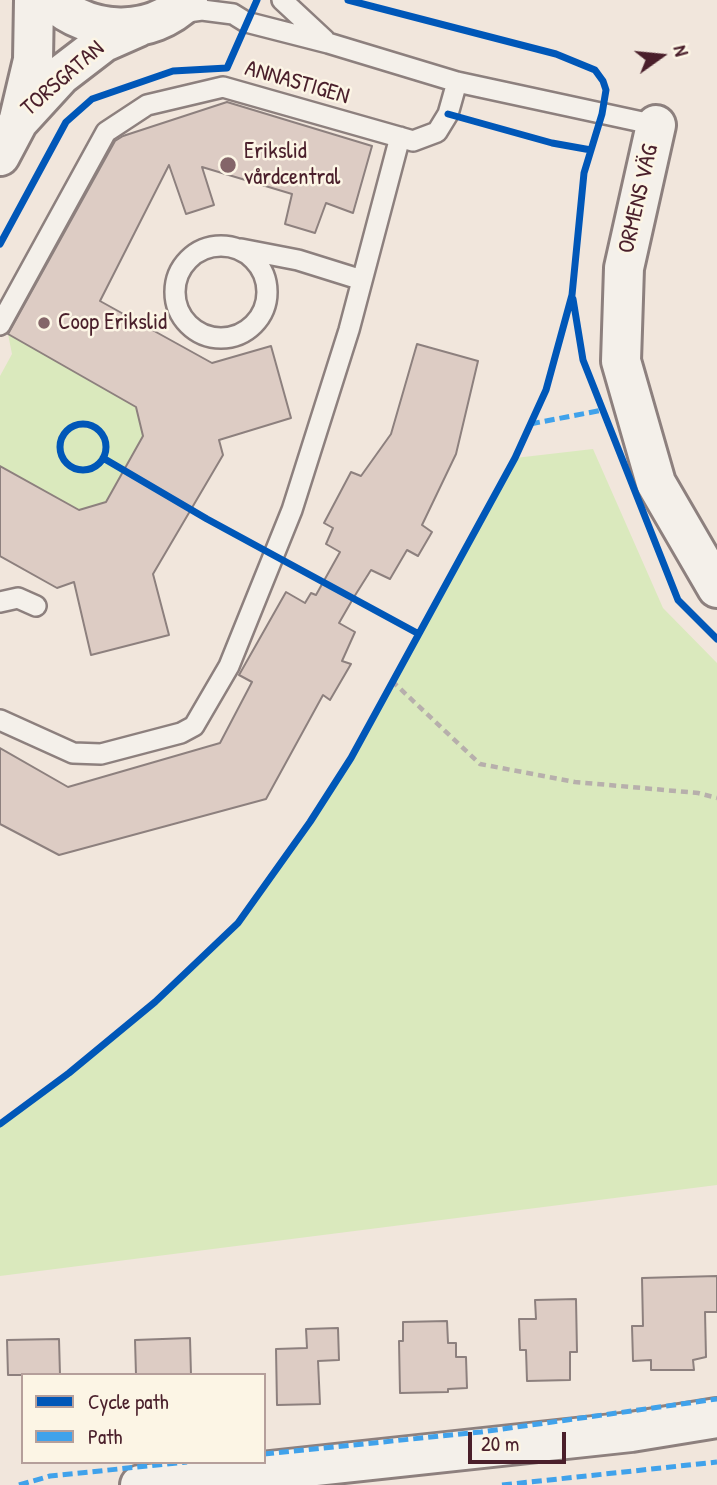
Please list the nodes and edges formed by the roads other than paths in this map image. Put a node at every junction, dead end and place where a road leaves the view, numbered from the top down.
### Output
1 (34, 0) edge
2 (51, 0) edge
3 (282, 0) edge
4 (165, 14) edge
5 (328, 43) junction
6 (457, 82) junction
7 (19, 122) junction
8 (656, 125) joint
9 (400, 137) junction
10 (0, 156) edge
11 (238, 249) junction
12 (362, 280) junction
13 (0, 325) edge
14 (717, 588) edge
15 (0, 602) edge
16 (36, 606) dead end
17 (0, 720) edge
18 (717, 1418) edge
19 (140, 1485) edge

1 - 7 street, TORSGATAN
2 - 4 street
3 - 5 lane
4 - 5 lane, ORMENS VÄG
4 - 7 street, TORSGATAN
5 - 6 lane, ORMENS VÄG
6 - 8 lane, ORMENS VÄG
6 - 9 lane, ANNASTIGEN
7 - 10 street
8 - 14 street, ORMENS VÄG
9 - 12 lane
9 - 13 lane, ANNASTIGEN
11 - 11 lane
11 - 12 lane
12 - 17 lane
15 - 16 lane
18 - 19 street

